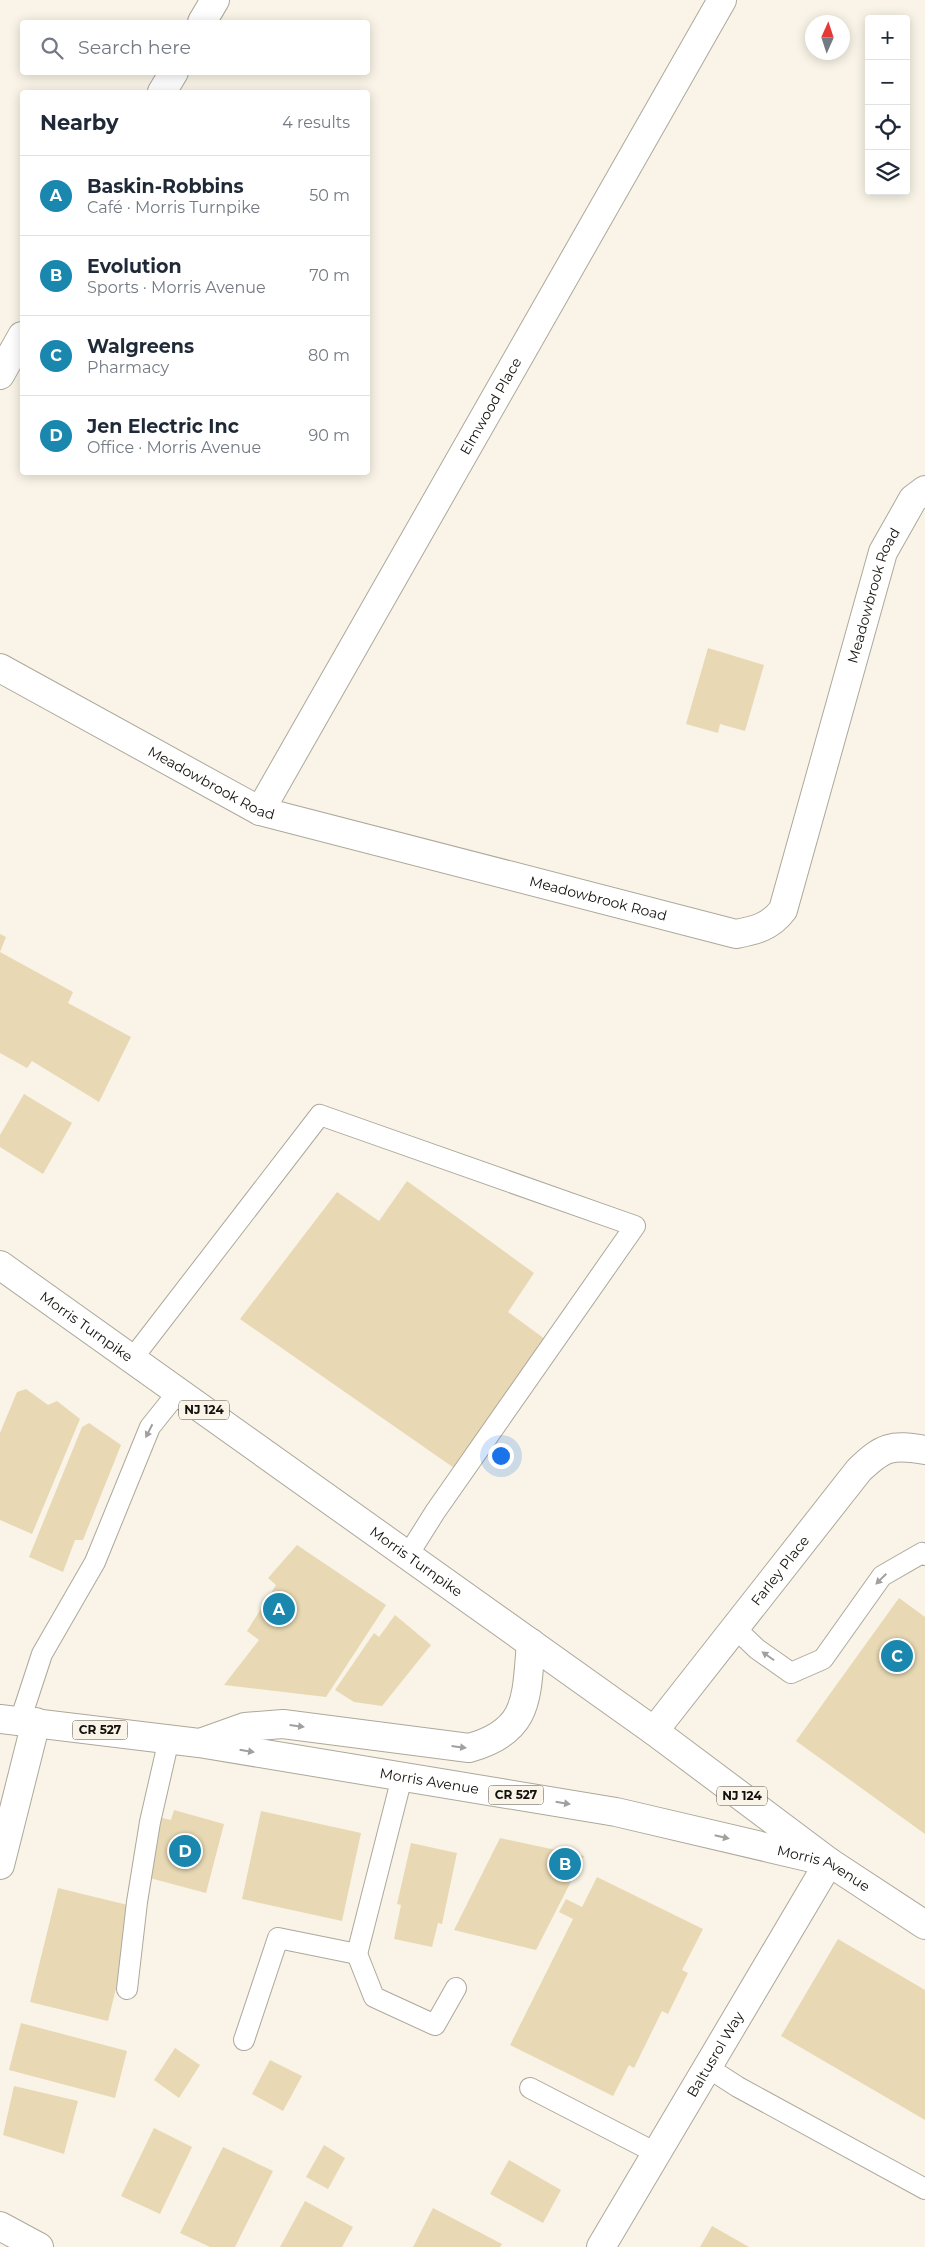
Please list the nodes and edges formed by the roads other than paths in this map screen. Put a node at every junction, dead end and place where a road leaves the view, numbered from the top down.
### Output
1 (215, 0) edge
2 (722, 0) edge
3 (203, 20) edge
4 (172, 75) edge
5 (163, 90) edge
6 (20, 340) edge
7 (0, 375) edge
8 (925, 490) edge
9 (0, 668) edge
10 (260, 811) junction
11 (0, 1265) edge
12 (132, 1359) junction
13 (178, 1392) junction
14 (925, 1450) edge
15 (923, 1554) edge
16 (408, 1555) junction
17 (735, 1628) junction
18 (531, 1643) junction
19 (19, 1720) edge
20 (654, 1731) junction
21 (169, 1739) junction
22 (199, 1743) junction
23 (402, 1777) junction
24 (829, 1862) junction
25 (0, 1865) edge
26 (925, 1925) edge
27 (357, 1954) junction
28 (456, 1988) dead end
29 (127, 1989) dead end
30 (244, 2040) dead end
31 (707, 2068) junction
32 (530, 2088) dead end
33 (656, 2153) junction
34 (925, 2189) edge
35 (0, 2226) edge
36 (39, 2247) edge
37 (601, 2247) edge

1 - 3 street
2 - 10 street, Elmwood Place
4 - 5 street
6 - 7 street
8 - 10 street, Meadowbrook Road
9 - 10 street, Meadowbrook Road
11 - 12 street, Morris Turnpike / NJ 124
12 - 13 street, Morris Turnpike / NJ 124
12 - 16 lane
13 - 16 street, Morris Turnpike / NJ 124
13 -> 19 lane
14 - 17 street, Farley Place
15 -> 17 lane
16 - 18 street, Morris Turnpike / NJ 124
17 - 20 street, Farley Place
18 - 20 street, Morris Turnpike / NJ 124
22 -> 18 street
19 - 21 street, Morris Avenue / CR 527
19 - 25 street
20 - 24 street, Morris Turnpike / NJ 124
21 - 22 street, Morris Avenue / CR 527
21 - 29 lane
22 -> 23 street, Morris Avenue / CR 527
23 -> 24 street, Morris Avenue / CR 527
23 - 27 lane
24 - 26 street, Morris Avenue / NJ 124
24 - 31 street, Baltusrol Way
27 - 28 lane
27 - 30 lane
31 - 33 street, Baltusrol Way
31 - 34 lane
32 - 33 lane
33 - 37 street, Baltusrol Way
35 - 36 street

